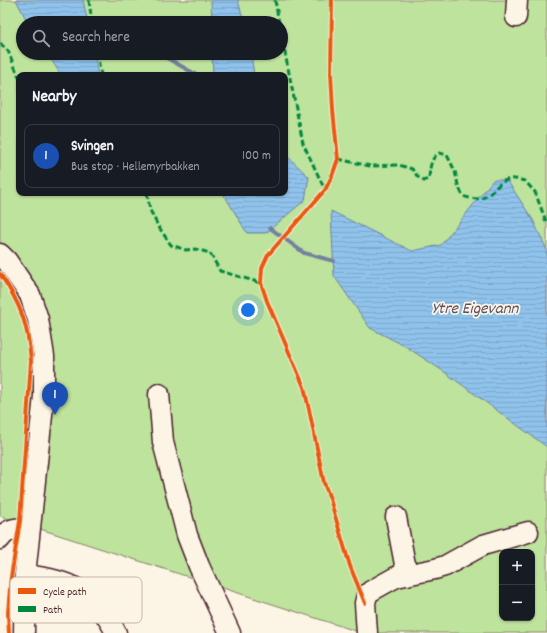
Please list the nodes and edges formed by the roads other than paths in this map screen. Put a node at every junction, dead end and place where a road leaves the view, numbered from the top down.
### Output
1 (0, 254) edge
2 (160, 394) dead end
3 (396, 516) dead end
4 (29, 528) junction
5 (528, 532) dead end
6 (0, 539) edge
7 (25, 575) joint
8 (407, 575) junction
9 (35, 577) edge
10 (24, 623) edge
11 (111, 623) edge
12 (24, 633) edge
13 (116, 633) edge
14 (230, 633) edge
15 (367, 633) edge

1 - 4 street
2 - 14 street
3 - 8 street
4 - 6 street
4 - 7 street
5 - 8 street
7 - 9 street
8 - 15 street
10 - 12 street
11 - 13 street

